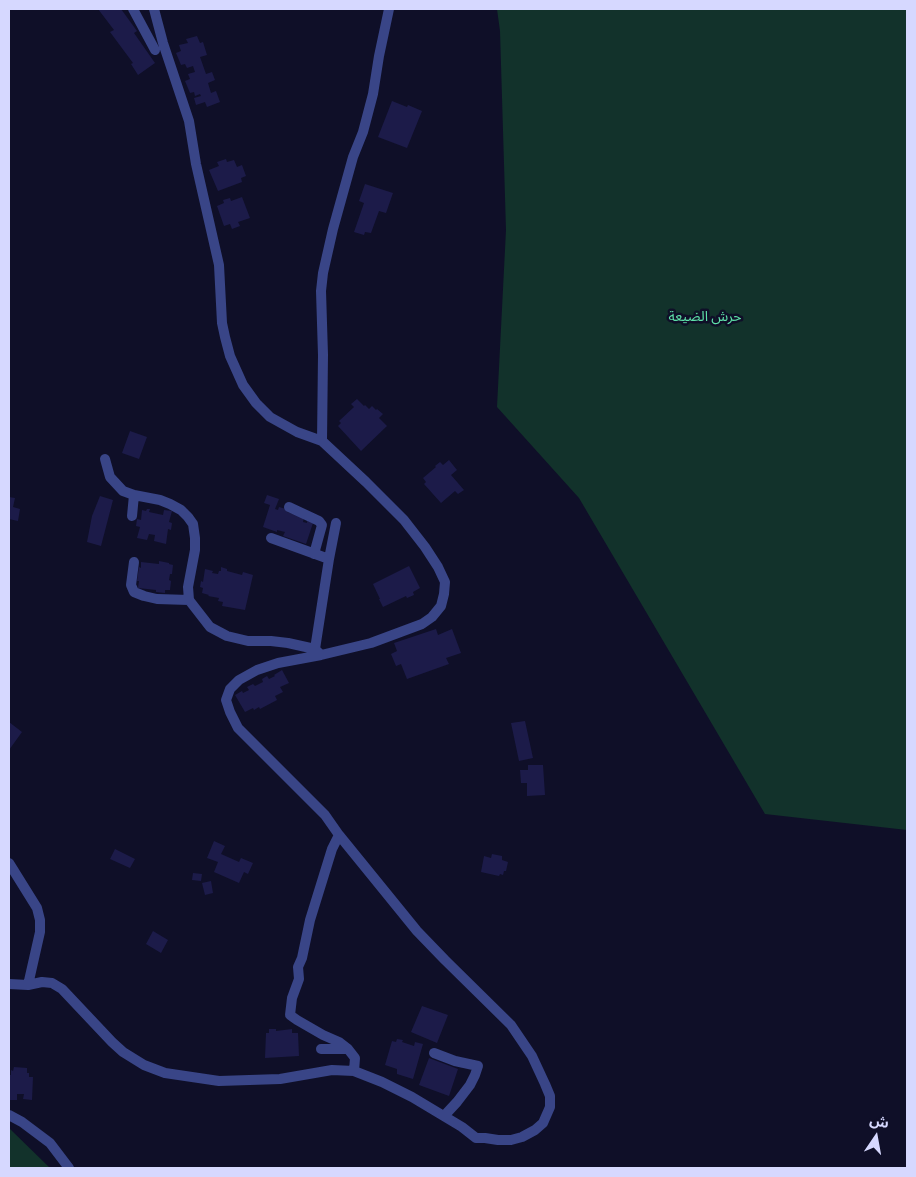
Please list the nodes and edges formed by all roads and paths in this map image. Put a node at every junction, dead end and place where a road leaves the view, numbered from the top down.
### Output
1 (132, 9) edge
2 (154, 9) edge
3 (389, 9) edge
4 (155, 50) dead end
5 (322, 441) junction
6 (106, 459) dead end
7 (134, 495) junction
8 (289, 507) dead end
9 (132, 516) dead end
10 (336, 523) dead end
11 (271, 538) dead end
12 (314, 554) junction
13 (329, 559) junction
14 (134, 562) dead end
15 (189, 600) junction
16 (318, 652) junction
17 (339, 835) junction
18 (9, 863) edge
19 (9, 984) edge
20 (28, 985) junction
21 (320, 1049) dead end
22 (348, 1049) junction
23 (434, 1053) dead end
24 (354, 1071) junction
25 (9, 1115) edge
26 (444, 1116) junction
27 (69, 1168) edge

1 - 4 street
2 - 5 street
3 - 5 street
5 - 16 street
6 - 7 street
7 - 9 street
7 - 15 street
8 - 12 street
10 - 13 street
11 - 12 street
12 - 13 street
13 - 16 street
14 - 15 street
15 - 16 street
16 - 17 street
17 - 22 street
17 - 26 street
18 - 20 street
19 - 20 street
20 - 24 street
21 - 22 street
22 - 24 street
23 - 26 street
24 - 26 street
25 - 27 street

